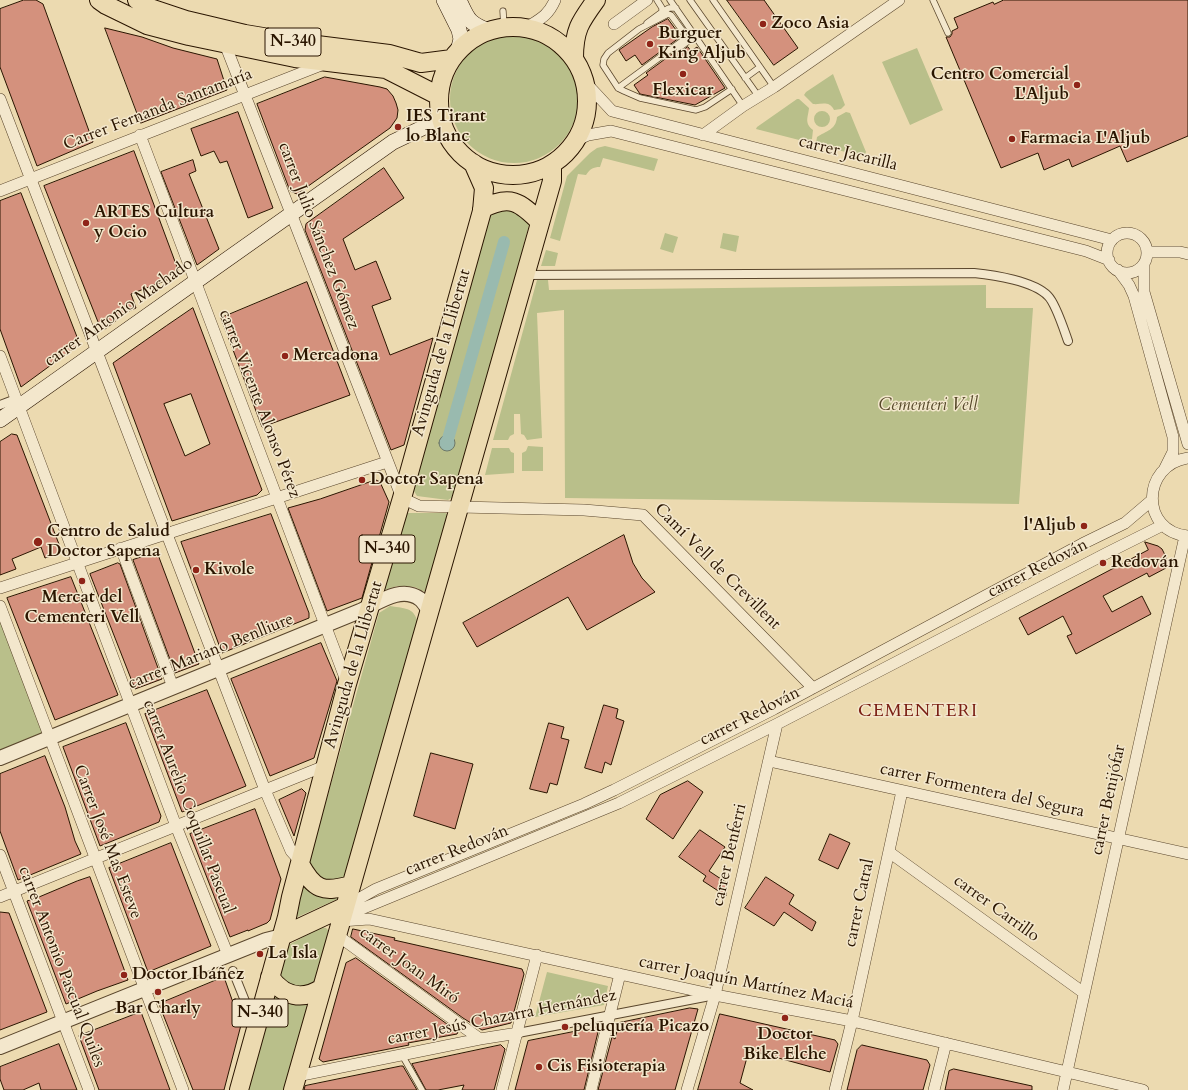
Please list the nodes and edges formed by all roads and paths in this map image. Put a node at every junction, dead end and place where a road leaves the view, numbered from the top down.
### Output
1 (99, 0) edge
2 (137, 0) edge
3 (444, 0) edge
4 (458, 0) edge
5 (555, 0) edge
6 (578, 0) edge
7 (596, 0) edge
8 (647, 0) edge
9 (657, 0) edge
10 (670, 0) edge
11 (690, 0) edge
12 (713, 0) edge
13 (899, 0) edge
14 (933, 0) edge
15 (676, 8) junction
16 (662, 12) junction
17 (581, 20) junction
18 (499, 23) junction
19 (614, 24) dead end
20 (526, 28) junction
21 (639, 29) junction
22 (948, 33) dead end
23 (696, 36) junction
24 (225, 44) junction
25 (455, 55) junction
26 (574, 58) junction
27 (328, 62) junction
28 (760, 67) junction
29 (745, 78) junction
30 (586, 84) junction
31 (774, 87) junction
32 (618, 88) junction
33 (732, 89) junction
34 (244, 94) junction
35 (439, 96) junction
36 (759, 97) junction
37 (0, 99) edge
38 (743, 106) junction
39 (441, 119) junction
40 (703, 135) junction
41 (140, 136) junction
42 (577, 140) junction
43 (699, 154) junction
44 (473, 164) junction
45 (552, 164) junction
46 (31, 179) junction
47 (0, 190) edge
48 (482, 209) junction
49 (291, 214) junction
50 (540, 222) junction
51 (1112, 240) junction
52 (1148, 252) junction
53 (1188, 254) edge
54 (1109, 260) junction
55 (1144, 265) junction
56 (1118, 270) junction
57 (525, 276) junction
58 (195, 282) junction
59 (1068, 341) dead end
60 (97, 351) junction
61 (0, 356) edge
62 (18, 403) junction
63 (0, 405) edge
64 (0, 420) edge
65 (1188, 444) edge
66 (1188, 458) edge
67 (388, 462) junction
68 (1165, 468) junction
69 (277, 498) junction
70 (402, 498) junction
71 (1152, 500) junction
72 (459, 507) junction
73 (1164, 525) junction
74 (167, 534) junction
75 (1186, 536) edge
76 (121, 548) junction
77 (77, 563) junction
78 (0, 588) edge
79 (0, 606) edge
80 (370, 606) junction
81 (429, 612) junction
82 (325, 625) junction
83 (218, 669) junction
84 (347, 684) junction
85 (173, 687) junction
86 (813, 688) junction
87 (130, 704) junction
88 (777, 724) junction
89 (50, 737) junction
90 (0, 758) edge
91 (769, 761) junction
92 (327, 765) junction
93 (265, 790) junction
94 (902, 791) junction
95 (176, 826) junction
96 (1118, 839) junction
97 (889, 852) junction
98 (1188, 854) edge
99 (0, 855) edge
100 (96, 858) junction
101 (300, 863) junction
102 (351, 885) junction
103 (14, 892) junction
104 (0, 897) edge
105 (341, 920) junction
106 (282, 936) junction
107 (228, 955) junction
108 (537, 955) junction
109 (233, 971) dead end
110 (620, 974) junction
111 (270, 977) junction
112 (322, 988) junction
113 (144, 989) junction
114 (1084, 993) junction
115 (715, 995) junction
116 (259, 1014) junction
117 (610, 1015) junction
118 (63, 1021) junction
119 (852, 1022) junction
120 (518, 1033) junction
121 (480, 1039) junction
122 (946, 1043) junction
123 (0, 1046) edge
124 (402, 1055) junction
125 (1067, 1072) junction
126 (295, 1083) edge
127 (89, 1090) edge
128 (183, 1090) edge
129 (239, 1090) edge
130 (422, 1090) edge
131 (502, 1090) edge
132 (591, 1090) edge
133 (687, 1090) edge
134 (835, 1090) edge
135 (934, 1090) edge
136 (1063, 1090) edge
137 (1142, 1090) edge

1 - 24 highway, N-340
2 - 25 highway, N-340
3 - 25 main road
4 - 18 main road
5 - 20 street
6 - 17 highway
7 - 17 highway, N-340
8 - 19 street
9 - 16 lane
10 - 15 lane
11 - 29 lane
12 - 28 lane
13 - 31 street
14 - 22 lane
15 - 16 lane
15 - 23 lane
16 - 21 lane
17 - 26 highway, N-340
18 - 20 highway, N-340
18 - 25 highway, N-340
20 - 26 highway, N-340
21 - 32 lane
21 - 32 lane
23 - 32 lane
23 - 33 lane
24 - 27 highway, N-340
24 - 34 street, carrer Julio Sánchez Gómez
25 - 35 highway, N-340
26 - 30 highway, N-340
27 - 34 street, Carrer Fernanda Santamaría
27 - 35 highway, N-340
28 - 29 lane
28 - 31 lane
29 - 36 lane
30 - 40 street, carrer Jacarilla
30 - 42 highway, N-340
31 - 36 street
32 - 33 lane
33 - 38 lane
34 - 41 street, Carrer Fernanda Santamaría
34 - 49 street, carrer Julio Sánchez Gómez
35 - 39 highway, N-340
36 - 38 street
37 - 46 street
38 - 40 street
39 - 44 highway, N-340
39 - 49 main road, carrer Antonio Machado
40 - 43 street
40 - 51 street, carrer Jacarilla
41 - 46 street, Carrer Fernanda Santamaría
41 - 58 street, carrer Vicente Alonso Pérez
42 - 43 street
42 - 45 highway, N-340
43 - 54 street
44 - 45 highway, N-340
44 - 48 highway, Avinguda de la Llibertat / N-340
45 - 50 highway, N-340
46 - 47 street, Carrer Fernanda Santamaría
46 - 60 street
48 - 50 highway
48 - 70 highway, Avinguda de la Llibertat / N-340
49 - 58 main road, carrer Antonio Machado
49 - 67 street, carrer Julio Sánchez Gómez
50 - 57 highway, N-340
51 - 52 street
51 - 54 street
52 - 53 street
52 - 55 street
54 - 56 street
55 - 56 street
55 - 65 street
56 - 68 street
57 - 59 street
57 - 72 highway, N-340
58 - 60 main road, carrer Antonio Machado
58 - 69 street, carrer Vicente Alonso Pérez
60 - 62 main road, carrer Antonio Machado
60 - 74 street
61 - 62 street, carrer Aurelio Coquillat Pascual
62 - 63 street
62 - 64 main road, carrer Antonio Machado
62 - 77 street, carrer Aurelio Coquillat Pascual
66 - 68 street
67 - 69 street
67 - 70 street, carrer Julio Sánchez Gómez
68 - 71 street
69 - 74 street
69 - 82 street, carrer Vicente Alonso Pérez
70 - 72 street
70 - 80 highway, Avinguda de la Llibertat / N-340
71 - 73 street
71 - 86 street, carrer Redován
72 - 81 highway, N-340
72 - 86 street, Camí Vell de Crevillent
73 - 75 street
73 - 88 street, carrer Redován
74 - 76 street
74 - 83 street
75 - 96 street, carrer Benijófar
76 - 77 street
76 - 85 street
77 - 78 street
77 - 87 street, carrer Aurelio Coquillat Pascual
79 - 89 street, Carrer José Mas Esteve
80 - 81 street, carrer Mariano Benlliure
80 - 82 street, carrer Mariano Benlliure
80 - 84 highway, Avinguda de la Llibertat / N-340
81 - 102 highway, N-340
82 - 83 street, carrer Mariano Benlliure
82 - 84 street, carrer Vicente Alonso Pérez
83 - 85 street, carrer Mariano Benlliure
83 - 93 street
84 - 92 highway, Avinguda de la Llibertat / N-340
85 - 87 street, carrer Mariano Benlliure
86 - 105 street, carrer Redován
87 - 89 street, carrer Mariano Benlliure
87 - 95 street, carrer Aurelio Coquillat Pascual
88 - 91 street, carrer Benferri
88 - 105 street, carrer Redován
89 - 90 street, carrer Mariano Benlliure
89 - 100 street, Carrer José Mas Esteve
91 - 94 street, carrer Formentera del Segura
91 - 115 street, carrer Benferri
92 - 93 street
92 - 101 highway, Avinguda de la Llibertat / N-340
93 - 95 street
93 - 101 street
94 - 96 street, carrer Formentera del Segura
94 - 97 street, carrer Catral
95 - 100 street
95 - 107 street, carrer Aurelio Coquillat Pascual
96 - 98 street, carrer Formentera del Segura
96 - 114 street, carrer Benijófar
97 - 114 street, carrer Carrillo
97 - 119 street, carrer Catral
99 - 103 street, carrer Antonio Pascual Quiles
100 - 103 street
100 - 113 street, Carrer José Mas Esteve
101 - 102 highway
101 - 106 highway, Avinguda de la Llibertat / N-340
102 - 105 highway, N-340
103 - 104 street
103 - 118 street, carrer Antonio Pascual Quiles
105 - 106 highway
105 - 108 street, carrer Joaquín Martínez Maciá
105 - 112 highway, N-340
105 - 121 street, carrer Joan Miró
106 - 107 street
106 - 111 highway, Avinguda de la Llibertat / N-340
107 - 113 street
108 - 110 street, carrer Joaquín Martínez Maciá
108 - 120 street
109 - 116 street
110 - 115 street, carrer Joaquín Martínez Maciá
110 - 117 street
111 - 112 highway, N-340
111 - 116 highway, Avinguda de la Llibertat / N-340
112 - 126 highway, N-340
113 - 118 street
113 - 128 street, Carrer José Mas Esteve
114 - 125 street, carrer Benijófar
115 - 117 street, carrer Jesús Chazarra Hernández
115 - 119 street, carrer Joaquín Martínez Maciá
115 - 133 street, carrer Benferri
116 - 129 highway, Avinguda de la Llibertat / N-340
117 - 120 street, carrer Jesús Chazarra Hernández
117 - 132 street
118 - 123 street
118 - 127 street, carrer Antonio Pascual Quiles
119 - 122 street, carrer Joaquín Martínez Maciá
119 - 134 street, carrer Catral
120 - 121 street, carrer Jesús Chazarra Hernández
120 - 131 street
121 - 124 street, carrer Jesús Chazarra Hernández
122 - 125 street, carrer Joaquín Martínez Maciá
122 - 135 street
124 - 126 street, carrer Jesús Chazarra Hernández
124 - 130 lane
125 - 136 street, carrer Benijófar
125 - 137 street, carrer Joaquín Martínez Maciá

